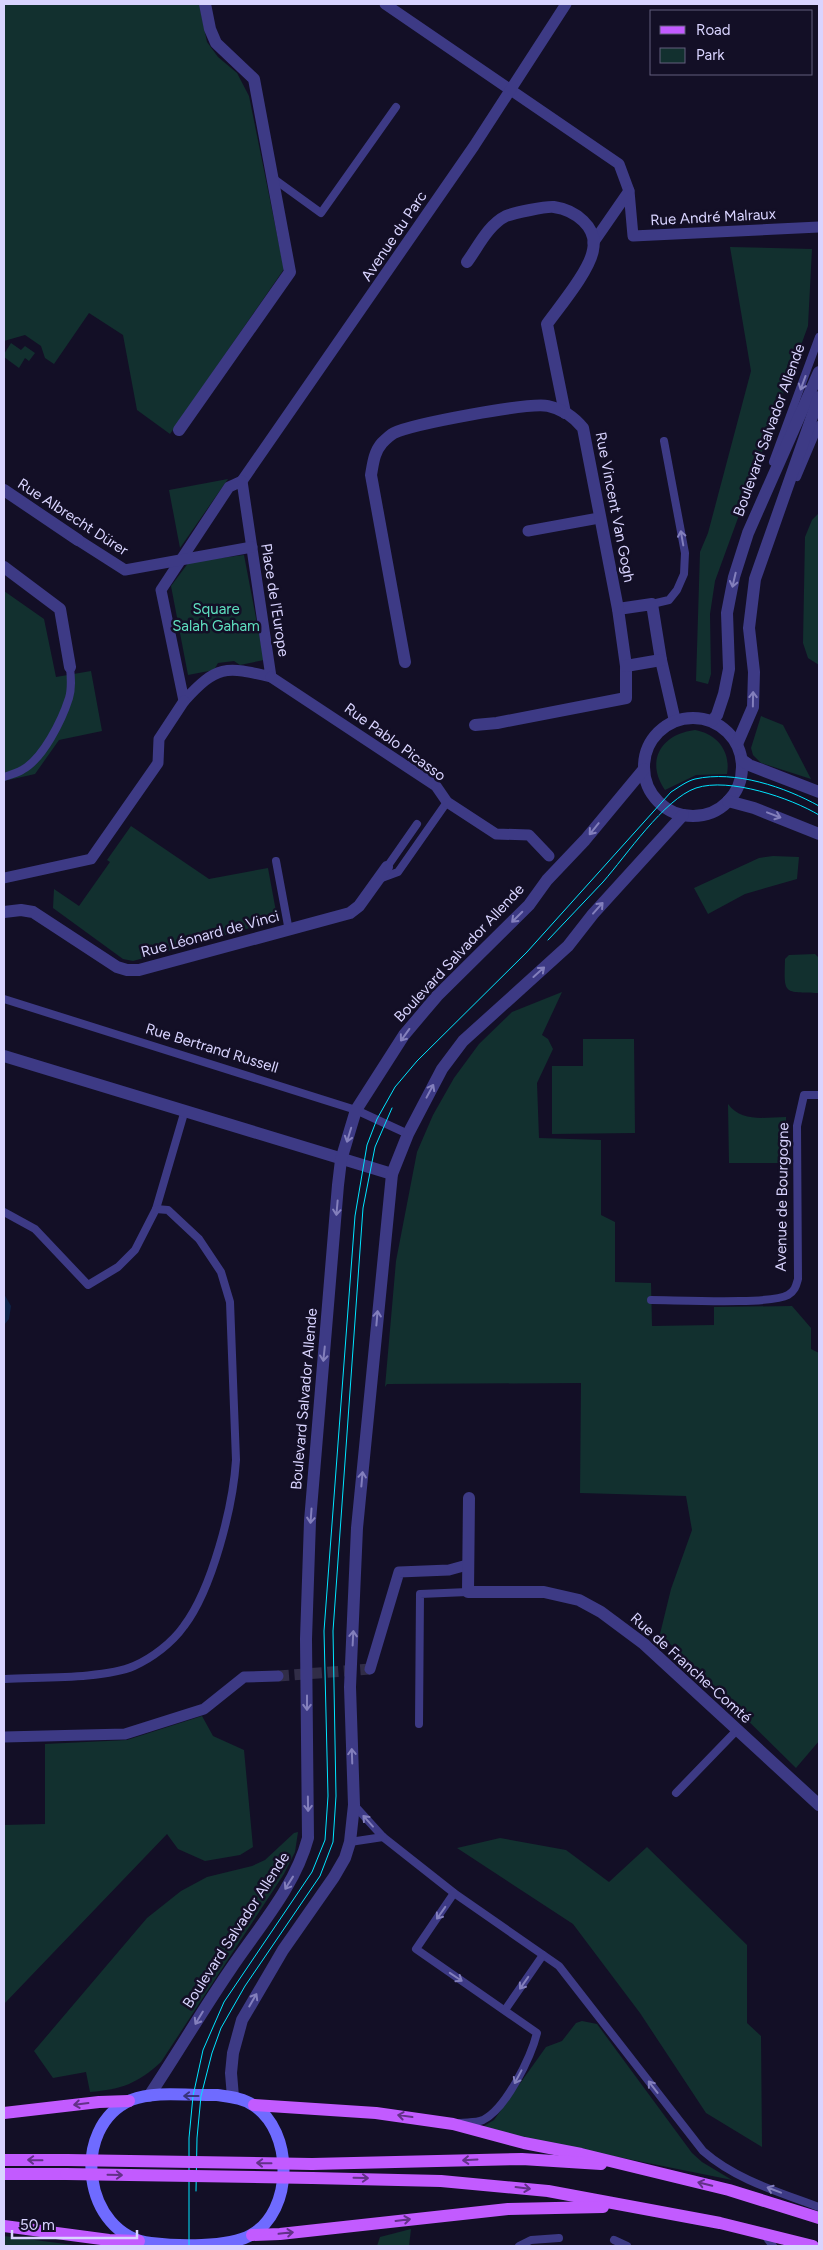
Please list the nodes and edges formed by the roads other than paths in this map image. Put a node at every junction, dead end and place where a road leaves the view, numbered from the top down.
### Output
1 (205, 4) edge
2 (385, 4) edge
3 (566, 4) edge
4 (511, 90) junction
5 (396, 107) dead end
6 (270, 176) junction
7 (629, 191) junction
8 (819, 227) edge
9 (593, 243) junction
10 (467, 262) dead end
11 (819, 337) edge
12 (819, 372) edge
13 (819, 397) edge
14 (565, 413) junction
15 (819, 425) edge
16 (180, 430) dead end
17 (664, 441) dead end
18 (242, 481) junction
19 (4, 490) edge
20 (599, 518) junction
21 (773, 526) junction
22 (528, 531) dead end
23 (748, 534) junction
24 (78, 540) joint
25 (252, 547) junction
26 (180, 560) junction
27 (4, 567) edge
28 (652, 604) junction
29 (618, 609) junction
30 (661, 660) junction
31 (405, 662) dead end
32 (626, 666) junction
33 (70, 667) joint
34 (272, 677) junction
35 (184, 702) junction
36 (675, 721) junction
37 (712, 721) junction
38 (475, 724) dead end
39 (737, 744) junction
40 (742, 760) junction
41 (644, 768) junction
42 (4, 777) edge
43 (819, 792) edge
44 (728, 801) junction
45 (447, 802) junction
46 (683, 815) junction
47 (417, 824) dead end
48 (819, 834) edge
49 (549, 856) dead end
50 (276, 861) dead end
51 (386, 867) joint
52 (4, 878) edge
53 (378, 879) junction
54 (4, 912) edge
55 (289, 931) junction
56 (4, 999) edge
57 (4, 1056) edge
58 (819, 1095) edge
59 (185, 1110) junction
60 (356, 1110) junction
61 (408, 1134) junction
62 (342, 1160) junction
63 (392, 1174) junction
64 (156, 1209) junction
65 (4, 1212) edge
66 (651, 1300) dead end
67 (468, 1498) dead end
68 (467, 1565) junction
69 (468, 1592) junction
70 (370, 1669) dead end
71 (278, 1676) tunnel mouth
72 (5, 1679) dead end
73 (419, 1724) dead end
74 (737, 1730) junction
75 (4, 1736) edge
76 (676, 1793) dead end
77 (354, 1805) junction
78 (819, 1805) edge
79 (383, 1838) junction
80 (350, 1842) junction
81 (454, 1894) junction
82 (544, 1955) junction
83 (505, 2010) junction
84 (149, 2096) junction
85 (233, 2097) junction
86 (130, 2101) junction
87 (254, 2105) junction
88 (4, 2113) edge
89 (453, 2124) junction
90 (4, 2160) edge
91 (623, 2165) junction
92 (4, 2174) edge
93 (624, 2206) junction
94 (819, 2207) edge
95 (819, 2218) edge
96 (4, 2226) edge
97 (762, 2233) junction
98 (252, 2234) junction
99 (559, 2238) dead end
100 (614, 2240) dead end
101 (139, 2241) junction
102 (234, 2244) edge
103 (154, 2245) edge
104 (519, 2246) edge
105 (627, 2246) edge
106 (773, 2246) edge
107 (813, 2246) edge

1 - 6 street
2 - 4 street, Rue André Malraux
3 - 4 street, Avenue du Parc
4 - 7 street, Rue André Malraux
4 - 18 street, Avenue du Parc
5 - 6 lane
6 - 16 street
7 - 8 street, Rue André Malraux
7 - 9 street
9 - 10 street
9 - 14 street
11 -> 23 lane, Boulevard Salvador Allende
12 - 23 street, Boulevard Salvador Allende
13 - 21 street
14 - 20 street, Rue Vincent Van Gogh
14 - 31 street, Rue Vincent Van Gogh
15 - 21 lane
28 -> 17 lane
18 - 25 street, Place de l'Europe
18 - 26 street
19 - 24 street, Rue Albrecht Dürer
20 - 22 street
20 - 29 street, Rue Vincent Van Gogh
39 -> 21 street
23 -> 37 street, Boulevard Salvador Allende
24 - 26 street, Rue Albrecht Dürer
25 - 26 street
25 - 34 street, Place de l'Europe
26 - 35 street
27 - 33 street
28 - 29 street
28 - 30 street
29 - 32 street, Rue Vincent Van Gogh
30 - 32 street
30 - 36 street
32 - 38 street, Rue Vincent Van Gogh
33 - 42 lane
34 - 35 street, Place de l'Europe
34 - 45 street, Rue Pablo Picasso
35 - 52 street, Place de l'Europe
36 - 37 street
36 - 41 street
37 - 39 street
39 - 40 street
40 - 43 street
40 - 44 street
41 - 46 street
41 -> 60 street, Boulevard Salvador Allende
44 - 46 street
44 -> 48 street
45 - 49 street, Rue Pablo Picasso
45 - 53 lane
61 -> 46 street
47 - 51 lane
50 - 55 lane
51 - 53 street, Rue Léonard de Vinci
53 - 55 street, Rue Léonard de Vinci
54 - 55 street, Rue Léonard de Vinci
56 - 60 lane, Rue Bertrand Russell
57 - 59 street
58 - 66 lane, Avenue de Bourgogne
59 - 62 street
59 - 64 lane
60 - 61 lane, Rue Bertrand Russell
60 -> 62 street, Boulevard Salvador Allende
61 - 63 street
62 - 63 street
62 -> 84 street, Boulevard Salvador Allende
77 -> 63 street
64 - 65 lane
64 - 72 lane
67 - 68 street
68 - 69 street
68 - 70 street
69 - 73 lane
69 - 74 street, Rue de Franche-Comté
71 - 75 street
74 - 76 lane
74 - 78 street, Rue de Franche-Comté
79 -> 77 lane
77 - 80 street
79 - 80 lane
79 - 81 lane
85 -> 80 street
81 - 82 lane
81 -> 83 lane
82 -> 83 lane
94 -> 82 lane
83 -> 89 lane
85 -> 84 main road
84 - 86 main road
85 - 87 main road
86 -> 88 main road
86 - 101 main road
89 -> 87 main road
87 - 98 main road
89 - 91 main road
91 -> 90 main road, bridge
95 -> 91 main road
92 -> 93 main road, bridge
93 - 97 main road
98 -> 93 main road
96 - 101 main road
97 - 106 lane
97 - 107 main road
98 - 102 main road
99 - 104 lane
100 - 105 lane
101 - 103 main road
102 - 103 main road

